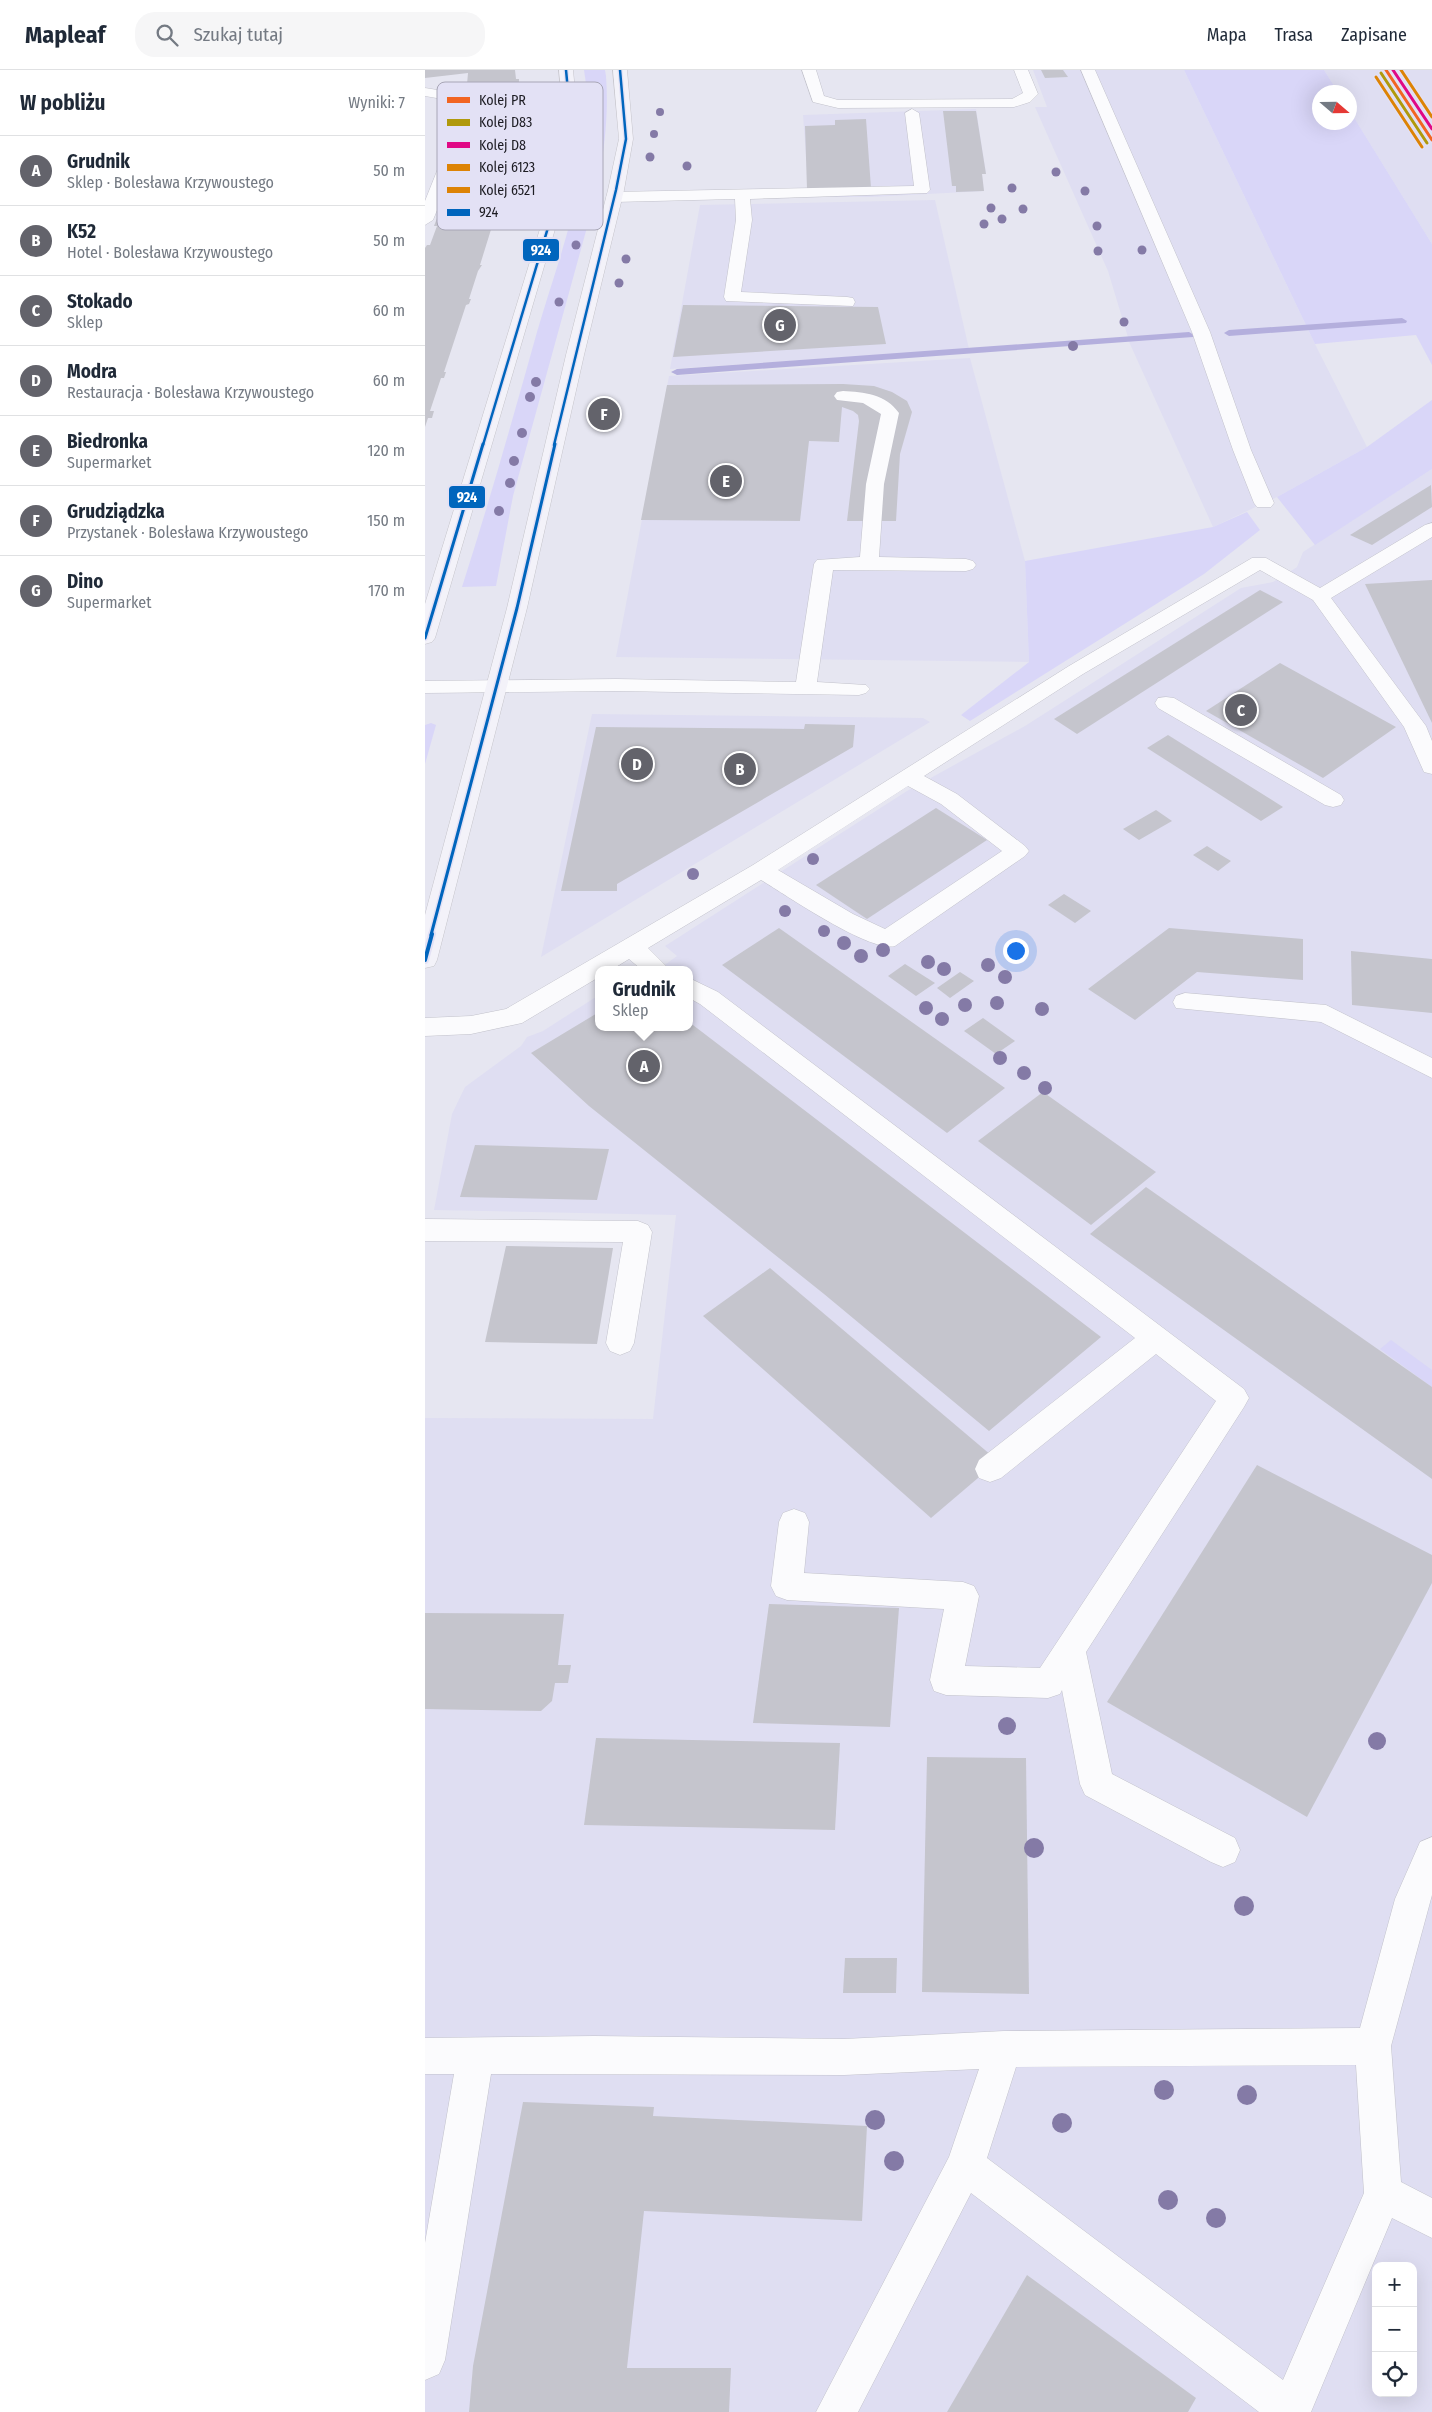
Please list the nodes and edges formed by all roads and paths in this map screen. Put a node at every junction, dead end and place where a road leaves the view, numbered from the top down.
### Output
1 (620, 70) edge
2 (809, 70) edge
3 (1021, 70) edge
4 (1088, 70) edge
5 (913, 114) dead end
6 (437, 191) edge
7 (742, 194) junction
8 (614, 197) junction
9 (425, 220) edge
10 (547, 230) edge
11 (847, 302) dead end
12 (843, 396) dead end
13 (1264, 503) dead end
14 (1432, 529) edge
15 (869, 563) junction
16 (966, 565) dead end
17 (1319, 596) junction
18 (425, 638) edge
19 (425, 687) edge
20 (806, 687) junction
21 (495, 688) junction
22 (859, 689) dead end
23 (1166, 703) dead end
24 (1432, 767) edge
25 (908, 777) junction
26 (1333, 800) dead end
27 (761, 870) junction
28 (632, 948) junction
29 (425, 960) edge
30 (601, 966) edge
31 (653, 966) edge
32 (595, 969) edge
33 (693, 989) edge
34 (1185, 1002) dead end
35 (425, 1027) edge
36 (1432, 1069) edge
37 (425, 1230) edge
38 (1157, 1338) junction
39 (620, 1343) dead end
40 (990, 1469) dead end
41 (794, 1522) dead end
42 (1069, 1650) junction
43 (1223, 1850) dead end
44 (1432, 1854) edge
45 (1373, 2046) junction
46 (1004, 2049) junction
47 (476, 2055) junction
48 (425, 2056) edge
49 (965, 2165) junction
50 (1383, 2194) junction
51 (1432, 2220) edge
52 (425, 2360) edge
53 (836, 2412) edge
54 (1291, 2412) edge

1 - 8 main road
2 - 3 street
4 - 13 street
5 - 7 street
6 - 9 street
7 - 8 street
7 - 11 street
8 - 21 main road
10 - 18 main road
12 - 15 street
14 - 17 street
15 - 16 street
15 - 20 street
17 - 24 street
17 - 25 street
19 - 21 street
20 - 21 street
20 - 22 street
21 - 29 main road
23 - 26 street
25 - 27 street
25 - 27 street
27 - 28 street
28 - 30 street
28 - 31 street
32 - 35 street
33 - 38 street
34 - 36 street
37 - 39 street
38 - 40 street
38 - 42 street
41 - 42 street
42 - 43 street
44 - 45 street
45 - 46 street
45 - 50 street
46 - 47 street
46 - 49 street
47 - 48 street
47 - 52 street
49 - 53 street
49 - 54 street
50 - 51 street
50 - 54 street

